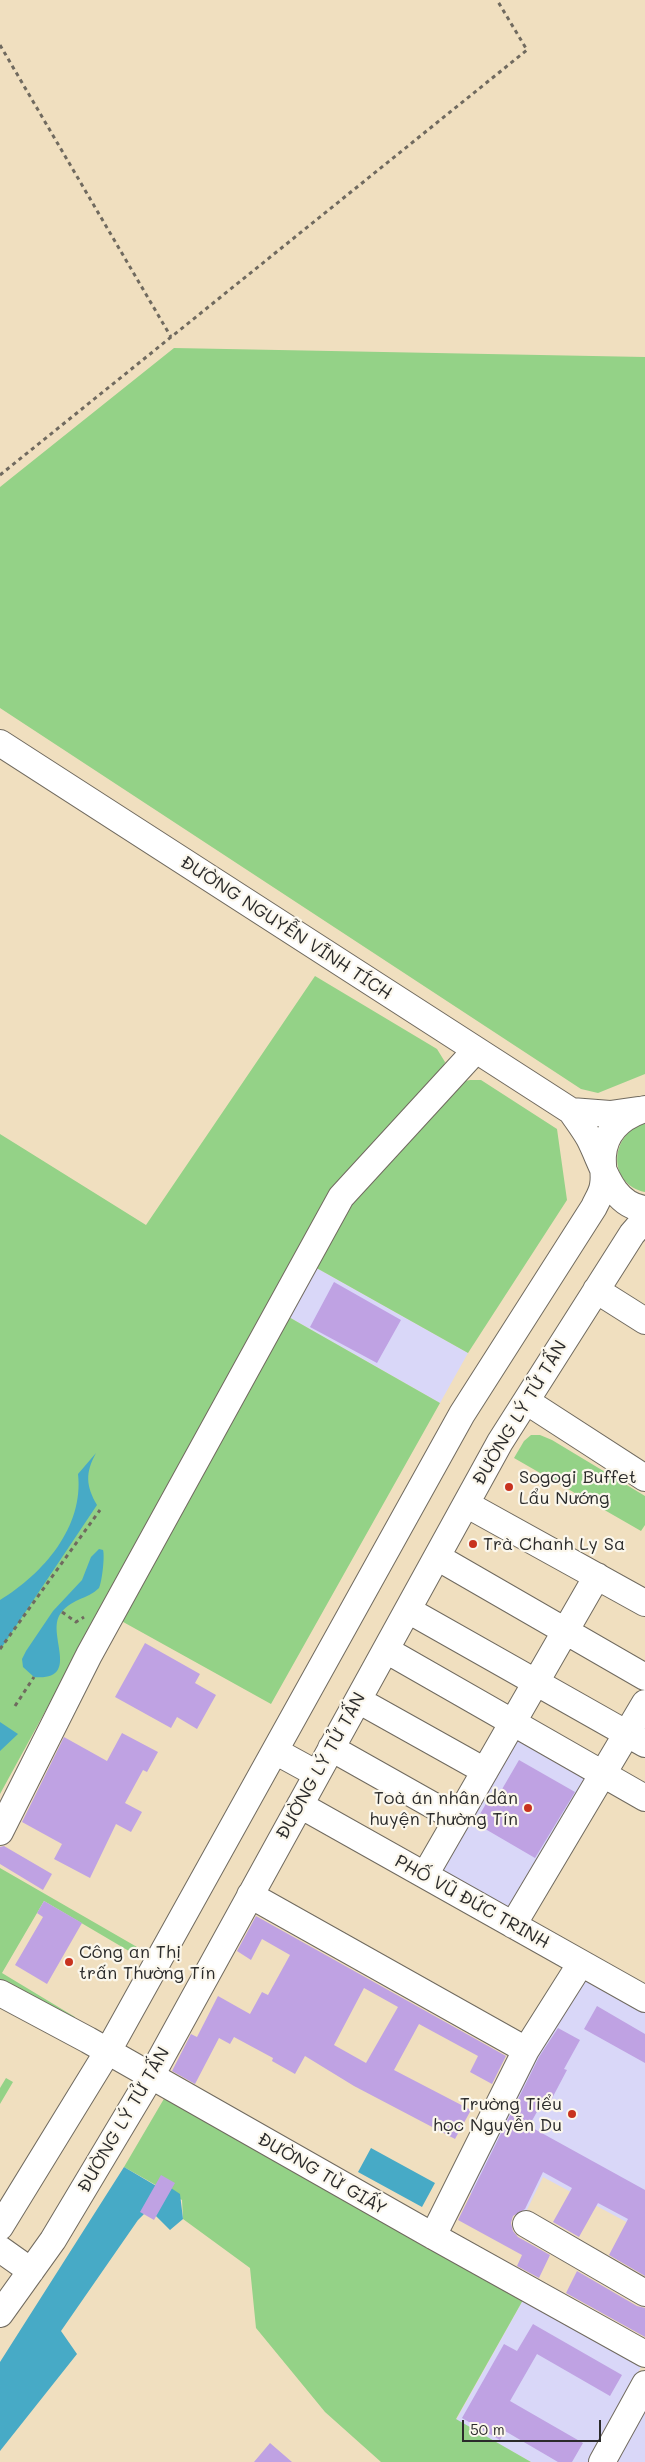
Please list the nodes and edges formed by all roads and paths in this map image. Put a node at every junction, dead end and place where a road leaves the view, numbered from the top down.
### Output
1 (498, 0) edge
2 (0, 45) edge
3 (172, 337) junction
4 (0, 475) edge
5 (0, 743) edge
6 (475, 1051) junction
7 (645, 1109) edge
8 (572, 1111) junction
9 (604, 1172) junction
10 (645, 1209) edge
11 (645, 1220) edge
12 (596, 1290) junction
13 (645, 1321) edge
14 (526, 1401) junction
15 (645, 1478) edge
16 (466, 1504) junction
17 (100, 1510) dead end
18 (437, 1557) junction
19 (597, 1576) junction
20 (645, 1603) edge
21 (408, 1610) junction
22 (565, 1631) junction
23 (0, 1649) edge
24 (386, 1650) junction
25 (34, 1677) dead end
26 (645, 1677) edge
27 (536, 1683) junction
28 (358, 1700) junction
29 (645, 1703) edge
30 (15, 1706) dead end
31 (512, 1724) junction
32 (636, 1739) edge
33 (331, 1748) junction
34 (275, 1751) junction
35 (485, 1771) junction
36 (317, 1774) junction
37 (602, 1774) junction
38 (645, 1798) edge
39 (300, 1805) junction
40 (457, 1819) junction
41 (0, 1832) edge
42 (425, 1875) junction
43 (250, 1895) junction
44 (513, 1925) junction
45 (581, 1963) junction
46 (0, 1993) edge
47 (645, 1999) edge
48 (526, 2050) junction
49 (108, 2051) junction
50 (151, 2076) junction
51 (526, 2224) dead end
52 (0, 2227) edge
53 (433, 2236) junction
54 (0, 2249) edge
55 (31, 2271) junction
56 (645, 2293) edge
57 (0, 2314) edge
58 (645, 2354) edge
59 (645, 2384) edge
60 (602, 2462) edge

1 - 3 path
2 - 3 path
3 - 4 path
5 - 6 street, ĐƯỜNG NGUYỄN VĨNH TÍCH
6 - 8 street, ĐƯỜNG NGUYỄN VĨNH TÍCH
6 - 41 street
7 - 8 street
7 - 9 street
8 - 9 street
9 - 10 street
9 - 34 street
11 - 12 street, ĐƯỜNG LÝ TỬ TẤN
12 - 13 street
12 - 14 street, ĐƯỜNG LÝ TỬ TẤN
14 - 15 street
14 - 16 street, ĐƯỜNG LÝ TỬ TẤN
16 - 18 street, ĐƯỜNG LÝ TỬ TẤN
16 - 19 street
17 - 23 path
18 - 21 street, ĐƯỜNG LÝ TỬ TẤN
18 - 22 street
19 - 20 street
19 - 22 street
21 - 24 street, ĐƯỜNG LÝ TỬ TẤN
21 - 27 street
22 - 26 street
22 - 27 street
24 - 28 street, ĐƯỜNG LÝ TỬ TẤN
24 - 31 street
25 - 30 path
27 - 31 street
27 - 32 street
28 - 33 street, ĐƯỜNG LÝ TỬ TẤN
28 - 35 street
29 - 32 street
31 - 35 street
31 - 37 street
32 - 37 street
33 - 36 street, ĐƯỜNG LÝ TỬ TẤN
33 - 40 street
34 - 36 street
34 - 49 street
35 - 40 street
36 - 39 street, ĐƯỜNG LÝ TỬ TẤN
37 - 38 street
37 - 44 street
39 - 42 street, PHỐ VŨ ĐỨC TRINH
39 - 43 street, ĐƯỜNG LÝ TỬ TẤN
40 - 42 street
42 - 44 street, PHỐ VŨ ĐỨC TRINH
43 - 48 street
43 - 50 street, ĐƯỜNG LÝ TỬ TẤN
44 - 45 street, PHỐ VŨ ĐỨC TRINH
45 - 47 street, PHỐ VŨ ĐỨC TRINH
45 - 48 street
46 - 49 street, ĐƯỜNG TỪ GIẤY
48 - 53 street
49 - 50 street, ĐƯỜNG TỪ GIẤY
49 - 52 street
50 - 53 street, ĐƯỜNG TỪ GIẤY
50 - 55 street, ĐƯỜNG LÝ TỬ TẤN
51 - 56 street
53 - 58 street, ĐƯỜNG TỪ GIẤY
54 - 55 street
55 - 57 street, ĐƯỜNG LÝ TỬ TẤN
59 - 60 street

